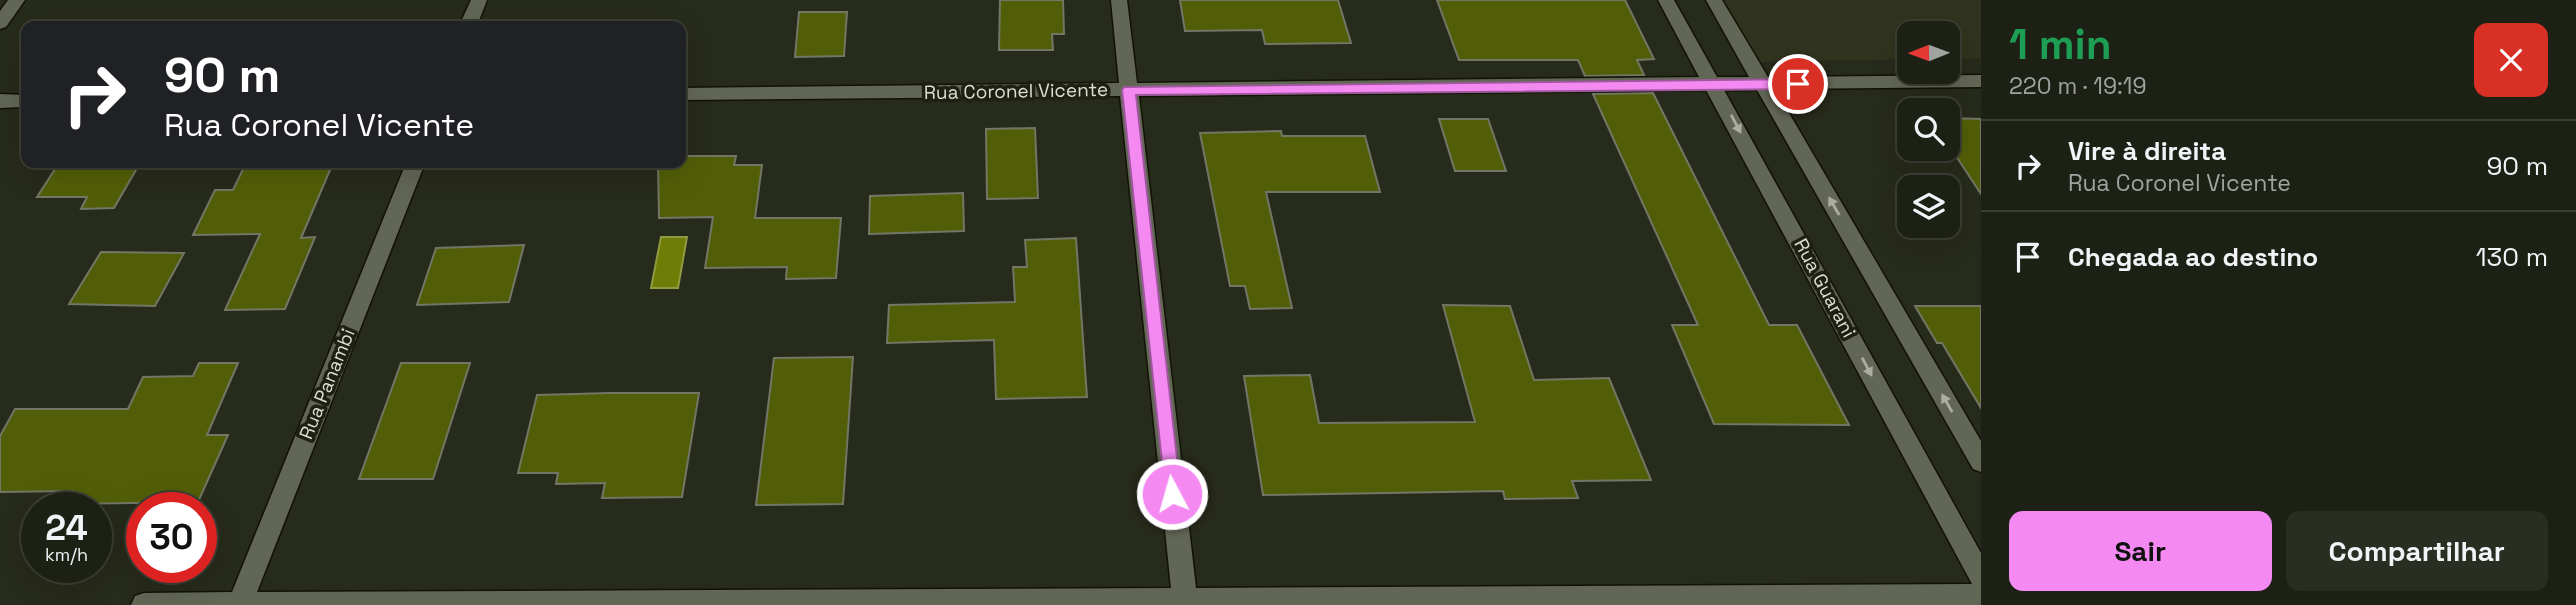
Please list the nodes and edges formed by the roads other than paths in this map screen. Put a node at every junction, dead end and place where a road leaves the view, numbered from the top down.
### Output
1 (17, 0) edge
2 (479, 0) edge
3 (1119, 0) edge
4 (1667, 0) edge
5 (1714, 0) edge
6 (470, 21) edge
7 (0, 23) edge
8 (1981, 81) edge
9 (1715, 85) junction
10 (1765, 85) junction
11 (1128, 90) junction
12 (686, 94) edge
13 (0, 101) edge
14 (21, 101) edge
15 (413, 168) edge
16 (1981, 463) edge
17 (1981, 577) edge
18 (1981, 596) edge
19 (1184, 603) edge
20 (144, 605) edge
21 (239, 605) edge

1 - 7 street
2 - 6 street
3 - 11 street
4 - 9 street, Rua Guarani
5 - 10 street
8 - 10 street, Rua Coronel Vicente
9 - 10 street, Rua Coronel Vicente
9 - 11 street, Rua Coronel Vicente
9 -> 17 street, Rua Guarani
16 -> 10 street
11 - 12 street, Rua Coronel Vicente
11 - 19 street
13 - 14 street
15 - 21 street, Rua Panambi
18 - 19 street
19 - 21 street
20 - 21 street

